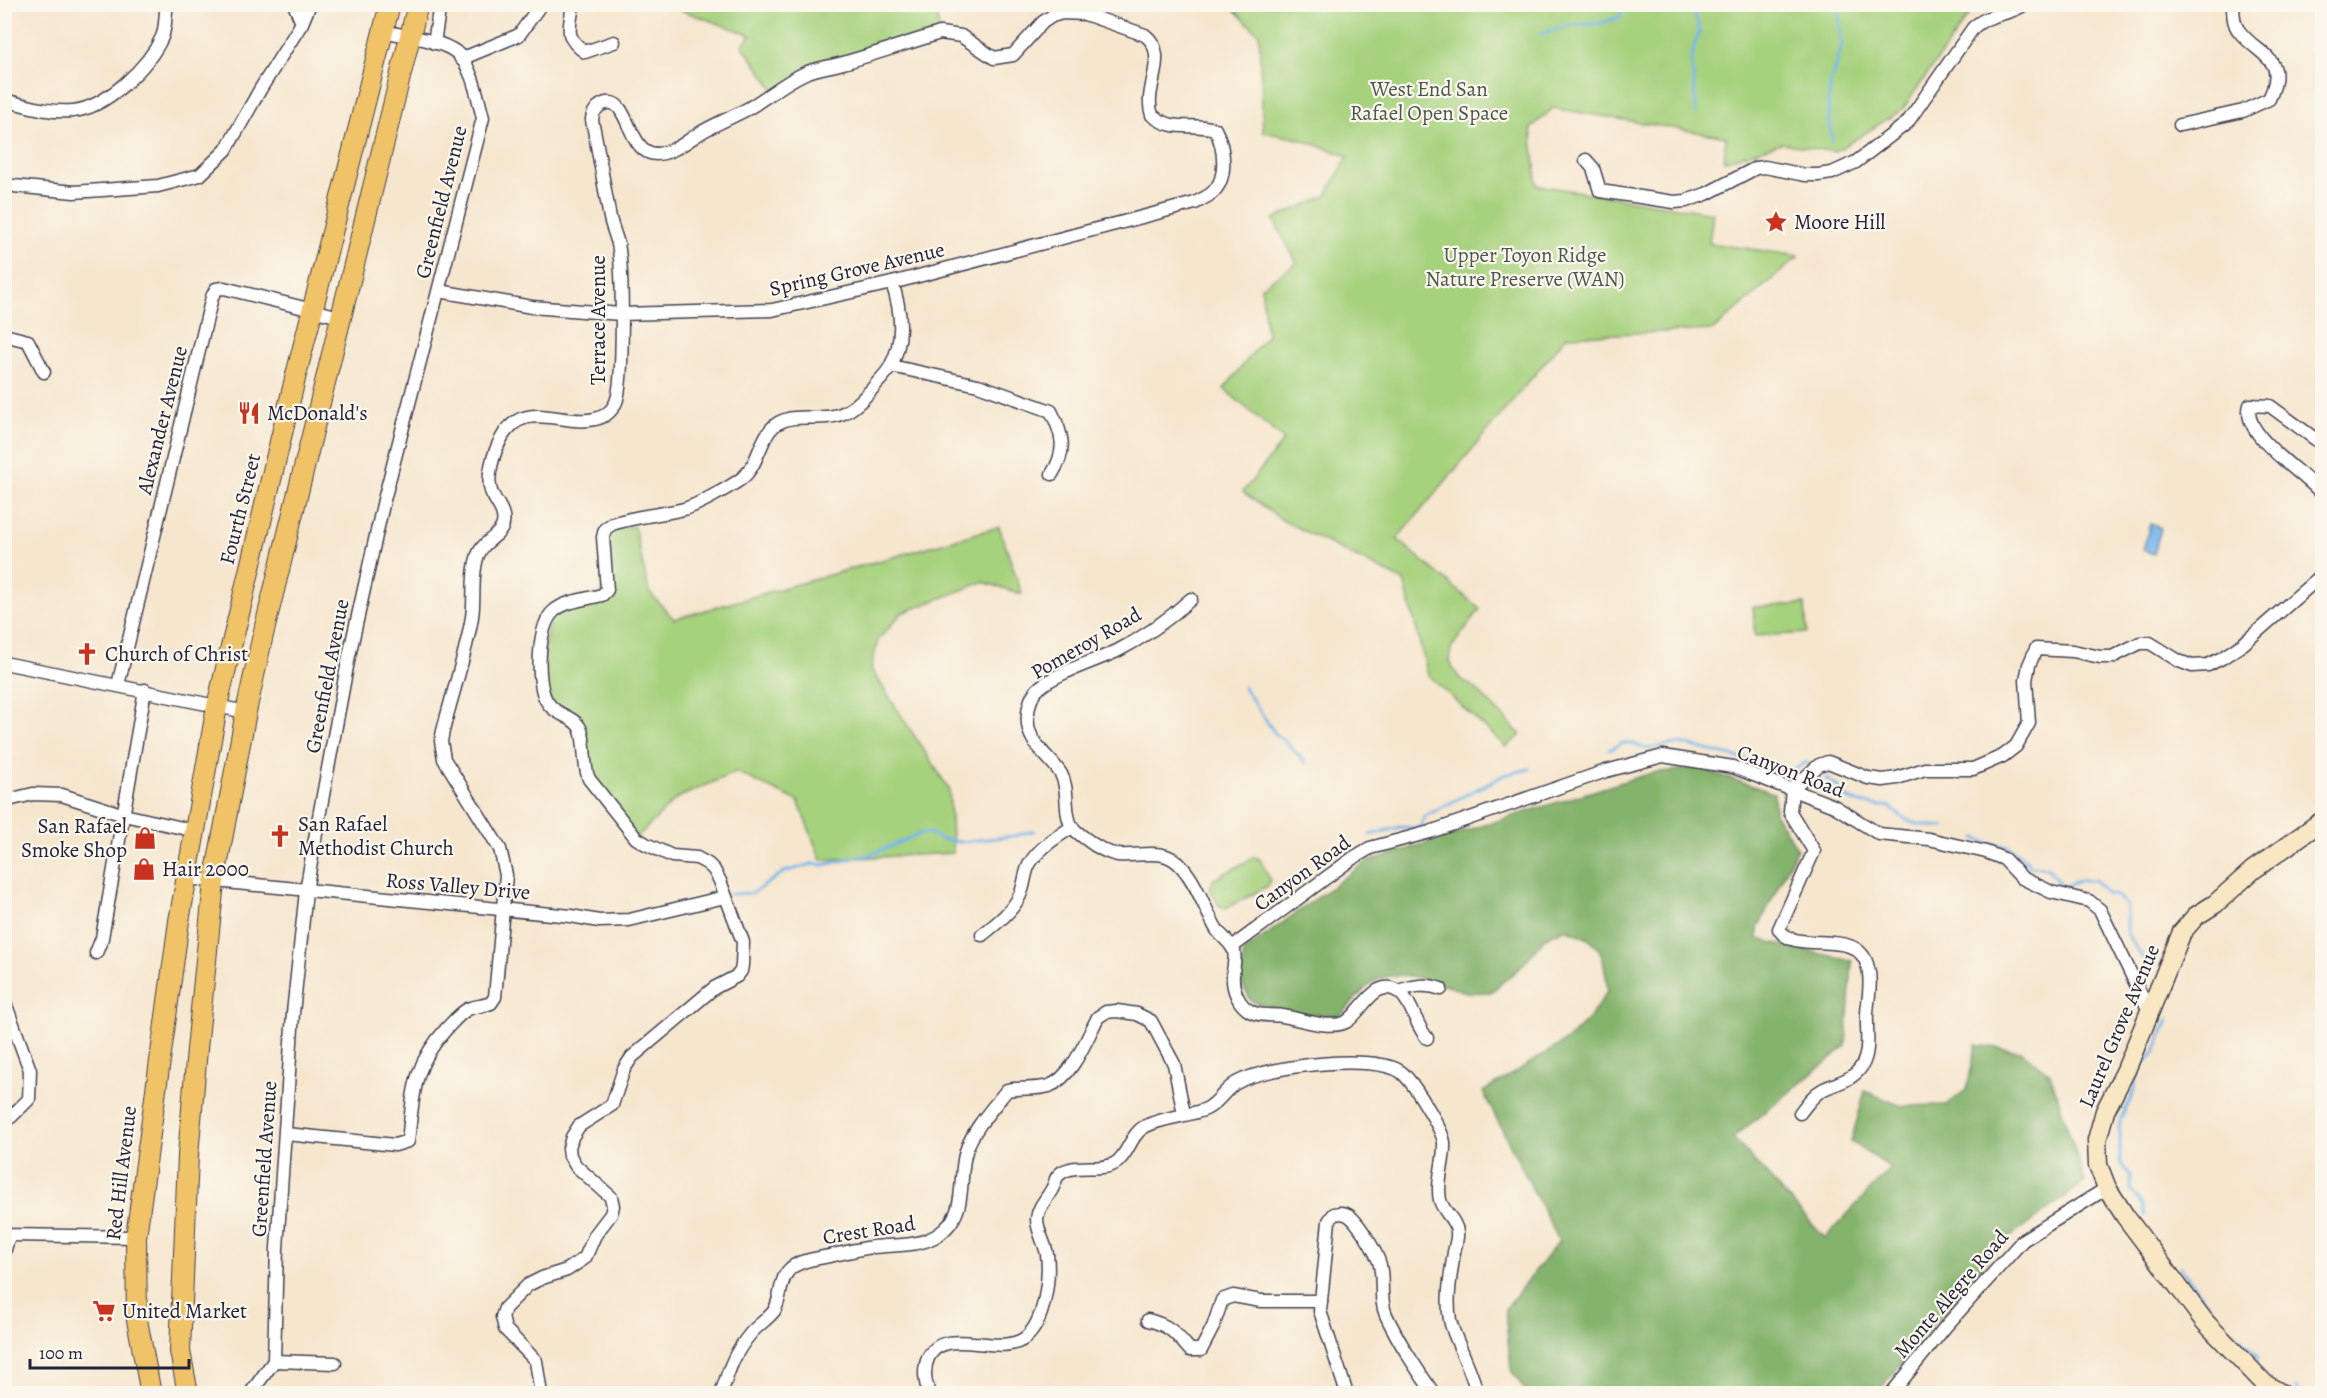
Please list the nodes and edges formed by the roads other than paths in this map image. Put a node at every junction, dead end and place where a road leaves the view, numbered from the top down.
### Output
1 (167, 4) edge
2 (294, 4) edge
3 (309, 4) edge
4 (390, 4) edge
5 (418, 4) edge
6 (440, 4) edge
7 (541, 4) edge
8 (573, 4) edge
9 (2025, 4) edge
10 (2233, 4) edge
11 (302, 23) junction
12 (382, 31) junction
13 (410, 37) junction
14 (614, 42) dead end
15 (434, 43) junction
16 (461, 59) junction
17 (4, 100) edge
18 (2180, 125) dead end
19 (1586, 160) dead end
20 (4, 185) edge
21 (1170, 209) joint
22 (892, 283) junction
23 (439, 291) junction
24 (313, 310) junction
25 (621, 314) junction
26 (340, 317) junction
27 (4, 335) edge
28 (891, 366) junction
29 (44, 372) dead end
30 (2322, 444) edge
31 (1052, 474) dead end
32 (2322, 494) edge
33 (2322, 575) edge
34 (1191, 599) dead end
35 (4, 663) edge
36 (118, 685) junction
37 (145, 690) junction
38 (218, 706) junction
39 (246, 712) junction
40 (1792, 789) junction
41 (4, 801) edge
42 (124, 815) junction
43 (2322, 821) edge
44 (1072, 827) junction
45 (196, 831) junction
46 (186, 878) junction
47 (214, 882) junction
48 (306, 891) junction
49 (725, 897) junction
50 (503, 910) junction
51 (982, 936) dead end
52 (1232, 947) junction
53 (96, 953) dead end
54 (173, 958) joint
55 (1441, 989) dead end
56 (1398, 991) junction
57 (4, 1000) edge
58 (2151, 1013) junction
59 (1427, 1038) dead end
60 (1800, 1113) dead end
61 (1184, 1114) junction
62 (8, 1117) edge
63 (286, 1134) junction
64 (2107, 1188) junction
65 (7, 1234) edge
66 (136, 1237) junction
67 (4, 1253) edge
68 (1321, 1300) junction
69 (1148, 1320) dead end
70 (274, 1361) junction
71 (335, 1363) dead end
72 (151, 1394) edge
73 (188, 1394) edge
74 (250, 1394) edge
75 (541, 1394) edge
76 (721, 1394) edge
77 (929, 1394) edge
78 (1347, 1394) edge
79 (1434, 1394) edge
80 (1478, 1394) edge
81 (1892, 1394) edge
82 (2282, 1394) edge

1 - 17 street
2 - 11 street
3 - 11 street
4 - 12 main road, Fourth Street
5 - 13 main road
6 - 15 street
7 - 16 street
8 - 14 street
9 - 19 street
10 - 18 street
11 - 20 street
12 - 13 street
12 - 24 main road, Fourth Street
13 - 15 street
13 - 26 main road
15 - 16 street
16 - 23 street, Greenfield Avenue
21 - 22 street, Spring Grove Avenue
21 - 25 street, Terrace Avenue
22 - 25 street, Spring Grove Avenue
22 - 28 street
23 - 25 street, Spring Grove Avenue
23 - 48 street, Greenfield Avenue
24 - 26 street, Alexander Avenue
24 - 36 street, Alexander Avenue
24 - 38 main road, Fourth Street
25 - 50 street, Terrace Avenue
26 - 39 main road
27 - 29 street
28 - 31 street
28 - 49 street
30 - 32 street
33 - 40 street
34 - 44 street, Pomeroy Road
35 - 36 street
36 - 37 street
37 - 38 street
37 - 42 street
38 - 39 street
38 - 45 main road, Fourth Street
39 - 47 main road
40 - 52 street, Canyon Road
40 - 58 street, Canyon Road
40 - 60 street
41 - 42 street
42 - 45 street
42 - 53 street
43 - 58 street, Laurel Grove Avenue
44 - 51 street
44 - 52 street
45 - 46 main road, Fourth Street
46 - 47 street, Ross Valley Drive
46 - 54 main road, Fourth Street
47 - 48 street, Ross Valley Drive
47 - 73 main road
48 - 50 street, Ross Valley Drive
48 - 63 street, Greenfield Avenue
49 - 50 street, Ross Valley Drive
49 - 75 street
50 - 63 street, Terrace Avenue
52 - 56 street
54 - 66 main road, Red Hill Avenue
55 - 56 street
56 - 59 street
57 - 62 street
58 - 64 street, Laurel Grove Avenue
61 - 76 street, Crest Road
61 - 77 street
61 - 80 street
63 - 70 street, Greenfield Avenue
64 - 81 street, Monte Alegre Road
64 - 82 street, Laurel Grove Avenue
65 - 66 street
65 - 67 street
66 - 72 main road, Red Hill Avenue
68 - 69 street
68 - 78 street
68 - 79 street
70 - 71 street
70 - 74 street

